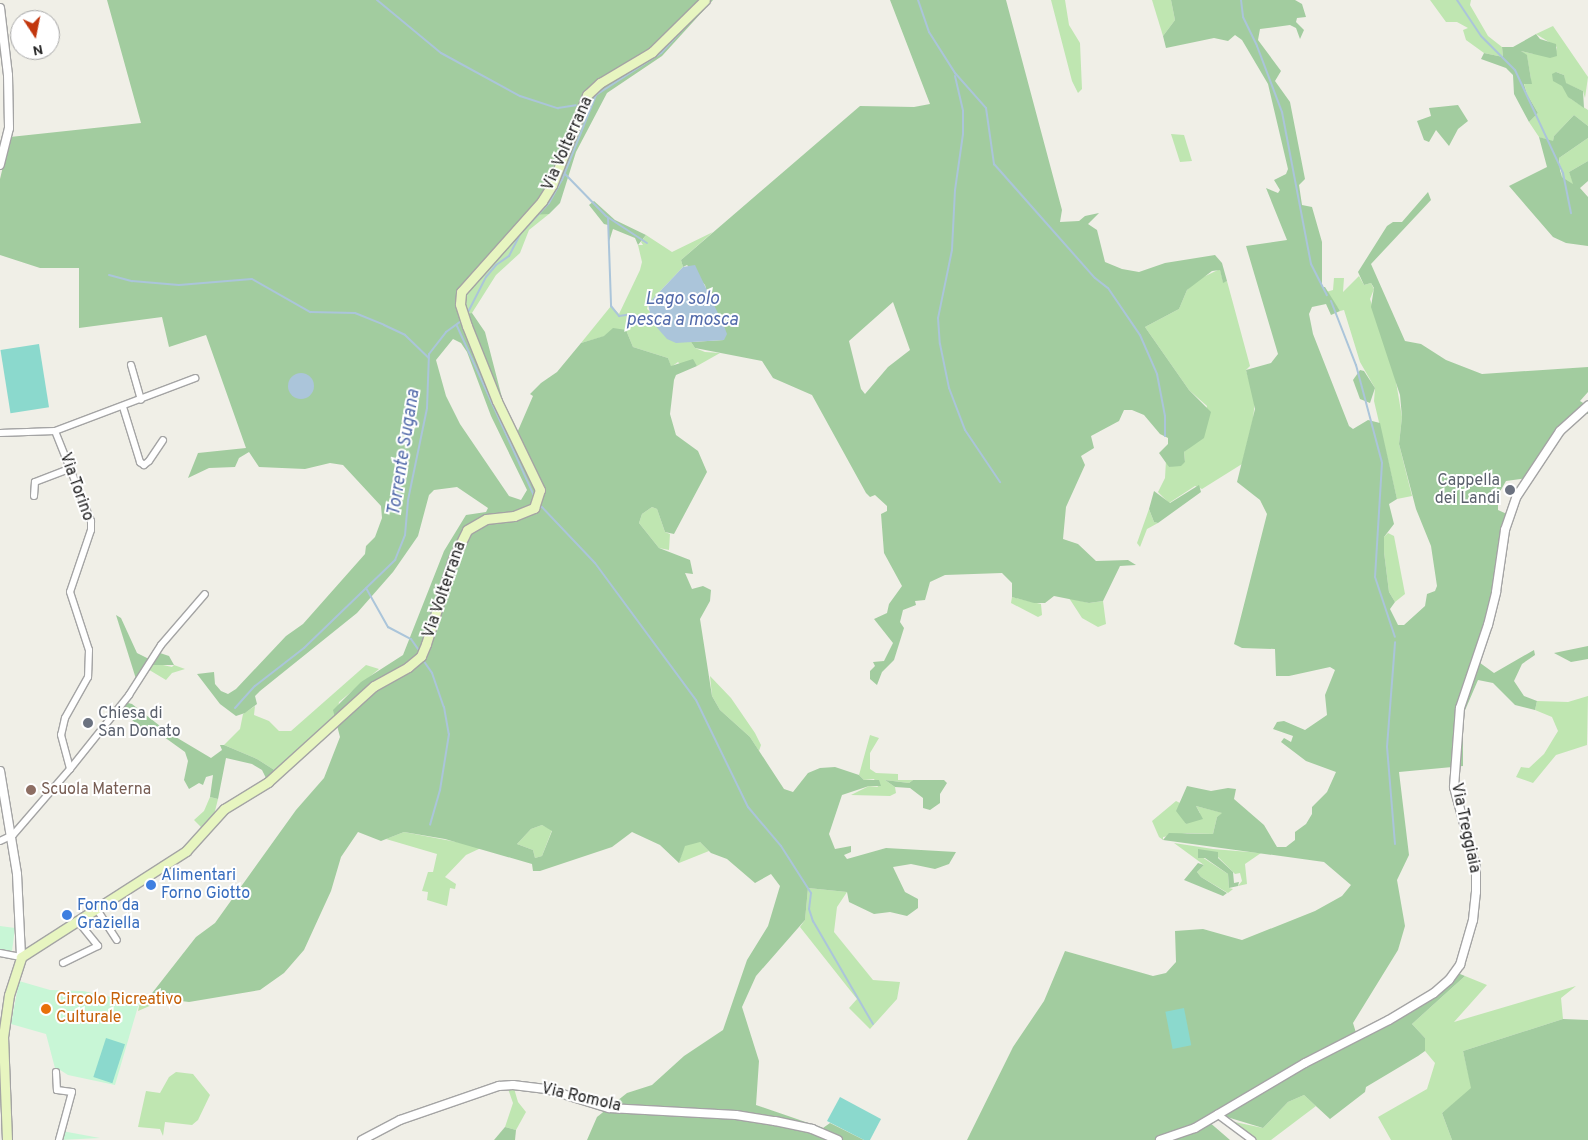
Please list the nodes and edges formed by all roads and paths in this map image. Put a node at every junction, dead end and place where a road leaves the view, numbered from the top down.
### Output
1 (705, 0) edge
2 (0, 8) edge
3 (0, 165) edge
4 (131, 365) dead end
5 (195, 378) dead end
6 (141, 400) junction
7 (1588, 406) edge
8 (124, 407) junction
9 (55, 431) junction
10 (0, 433) edge
11 (164, 440) dead end
12 (69, 469) junction
13 (34, 496) dead end
14 (205, 594) dead end
15 (70, 769) junction
16 (0, 771) edge
17 (13, 835) junction
18 (0, 841) edge
19 (96, 908) junction
20 (77, 920) junction
21 (117, 940) dead end
22 (0, 953) edge
23 (21, 957) junction
24 (63, 963) dead end
25 (56, 1072) dead end
26 (1217, 1114) junction
27 (7, 1140) edge
28 (59, 1140) edge
29 (362, 1140) edge
30 (838, 1140) edge
31 (1160, 1140) edge
32 (1252, 1140) edge

1 - 19 main road, Via Volterrana
2 - 3 street
4 - 6 street
5 - 6 street
6 - 8 street
7 - 26 street, Via Treggiaia
8 - 9 street
8 - 11 street
9 - 10 street
9 - 12 street, Via Torino
12 - 13 street
12 - 15 street, Via Torino
14 - 15 street
15 - 17 street
16 - 17 street
17 - 18 street
17 - 23 street
19 - 20 main road, Via Volterrana
19 - 21 street
20 - 23 main road, Via Volterrana
20 - 24 street
22 - 23 street
23 - 27 main road
25 - 28 street
26 - 31 street
26 - 32 street
29 - 30 street, Via Romola

